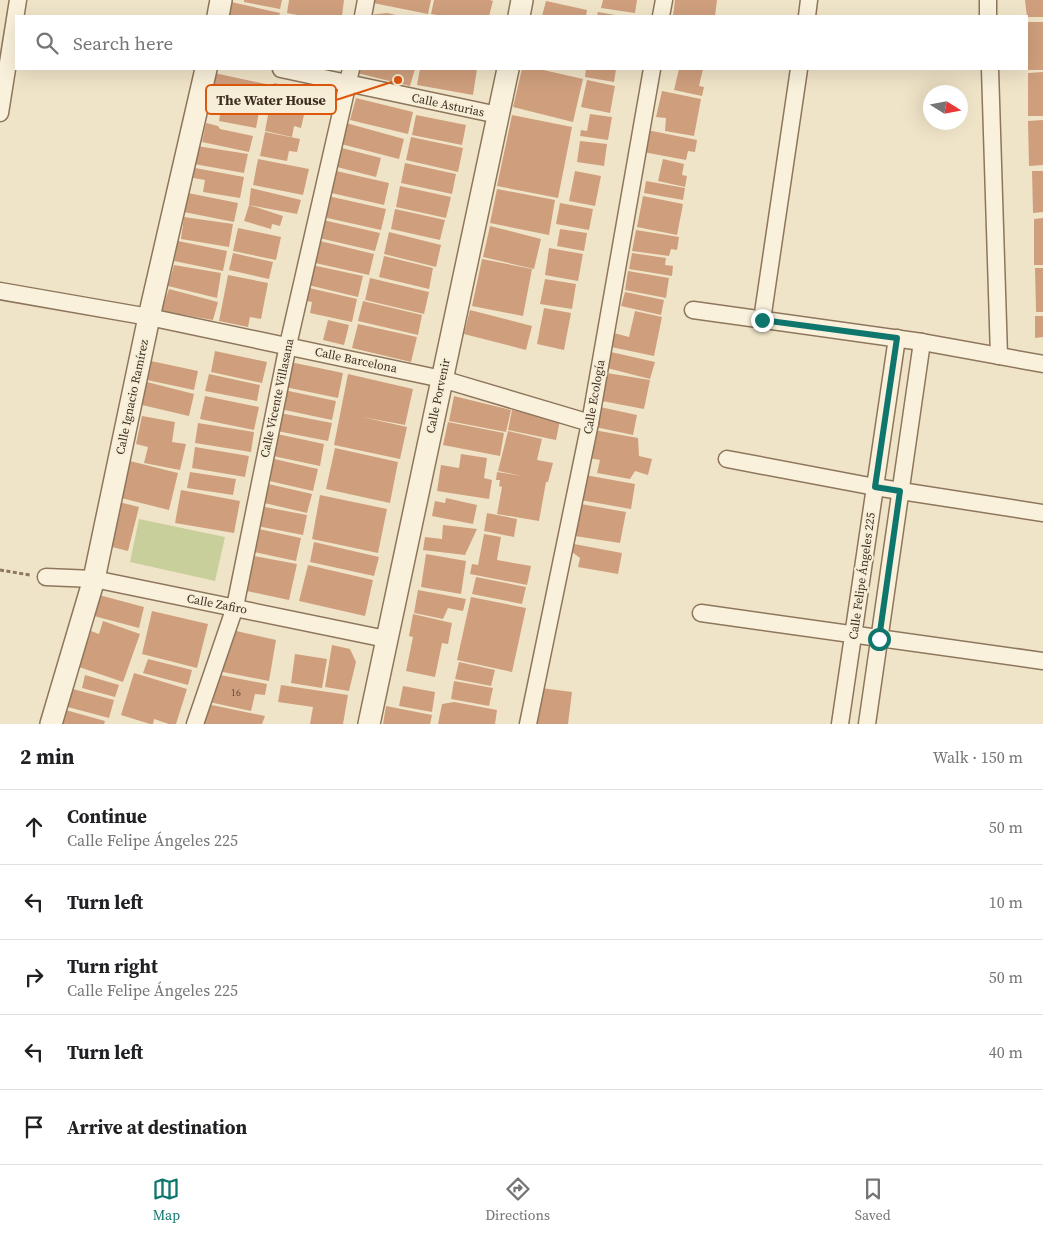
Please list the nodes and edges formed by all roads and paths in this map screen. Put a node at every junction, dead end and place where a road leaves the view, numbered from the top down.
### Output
1 (18, 0) edge
2 (221, 0) edge
3 (366, 0) edge
4 (522, 0) edge
5 (664, 0) edge
6 (809, 0) edge
7 (988, 0) edge
8 (16, 15) edge
9 (218, 15) edge
10 (363, 15) edge
11 (519, 15) edge
12 (661, 15) edge
13 (806, 15) edge
14 (988, 15) edge
15 (15, 20) edge
16 (206, 70) edge
17 (290, 70) edge
18 (508, 70) edge
19 (652, 70) edge
20 (799, 70) edge
21 (990, 70) edge
22 (350, 77) edge
23 (0, 113) edge
24 (498, 115) junction
25 (0, 291) edge
26 (693, 310) dead end
27 (149, 316) junction
28 (762, 320) junction
29 (897, 338) junction
30 (922, 342) junction
31 (288, 345) junction
32 (999, 356) junction
33 (1043, 364) edge
34 (442, 378) junction
35 (590, 423) junction
36 (727, 459) dead end
37 (875, 487) junction
38 (900, 491) junction
39 (1043, 513) edge
40 (0, 570) edge
41 (46, 577) joint
42 (94, 579) junction
43 (235, 607) junction
44 (701, 613) dead end
45 (853, 635) junction
46 (386, 639) junction
47 (879, 639) junction
48 (1043, 661) edge
49 (51, 724) edge
50 (195, 724) edge
51 (369, 724) edge
52 (528, 724) edge
53 (840, 724) edge
54 (867, 724) edge

1 - 8 street
2 - 9 street
3 - 10 street
4 - 11 street
5 - 12 street
6 - 13 street
7 - 14 street
15 - 23 street
16 - 27 street, Calle Ignacio Ramírez
17 - 22 street, Calle Asturias
18 - 24 street, Calle Porvenir
19 - 35 street, Calle Ecología
20 - 28 street
21 - 32 street
22 - 24 street, Calle Asturias
22 - 31 street, Calle Vicente Villasana
24 - 34 street, Calle Porvenir
25 - 27 street, Calle Barcelona
26 - 28 street
27 - 31 street, Calle Barcelona
27 - 42 street, Calle Ignacio Ramírez
28 - 29 street
29 - 30 street
29 - 37 street, Calle Felipe Ángeles 225
30 - 32 street
30 - 38 street, Calle Felipe Ángeles 225
31 - 34 street, Calle Barcelona
31 - 43 street, Calle Vicente Villasana
32 - 33 street
34 - 35 street, Calle Barcelona
34 - 46 street, Calle Porvenir
35 - 52 street, Calle Ecología
36 - 37 street
37 - 38 street
37 - 45 street, Calle Felipe Ángeles 225
38 - 39 street
38 - 47 street, Calle Felipe Ángeles 225
40 - 41 path
41 - 42 street, Calle Zafiro
42 - 43 street, Calle Zafiro
42 - 49 street, Calle Ignacio Ramírez
43 - 46 street, Calle Zafiro
43 - 50 street, Calle Vicente Villasana
44 - 45 street
45 - 47 street
45 - 53 street, Calle Felipe Ángeles 225
46 - 51 street, Calle Porvenir
47 - 48 street
47 - 54 street, Calle Felipe Ángeles 225

